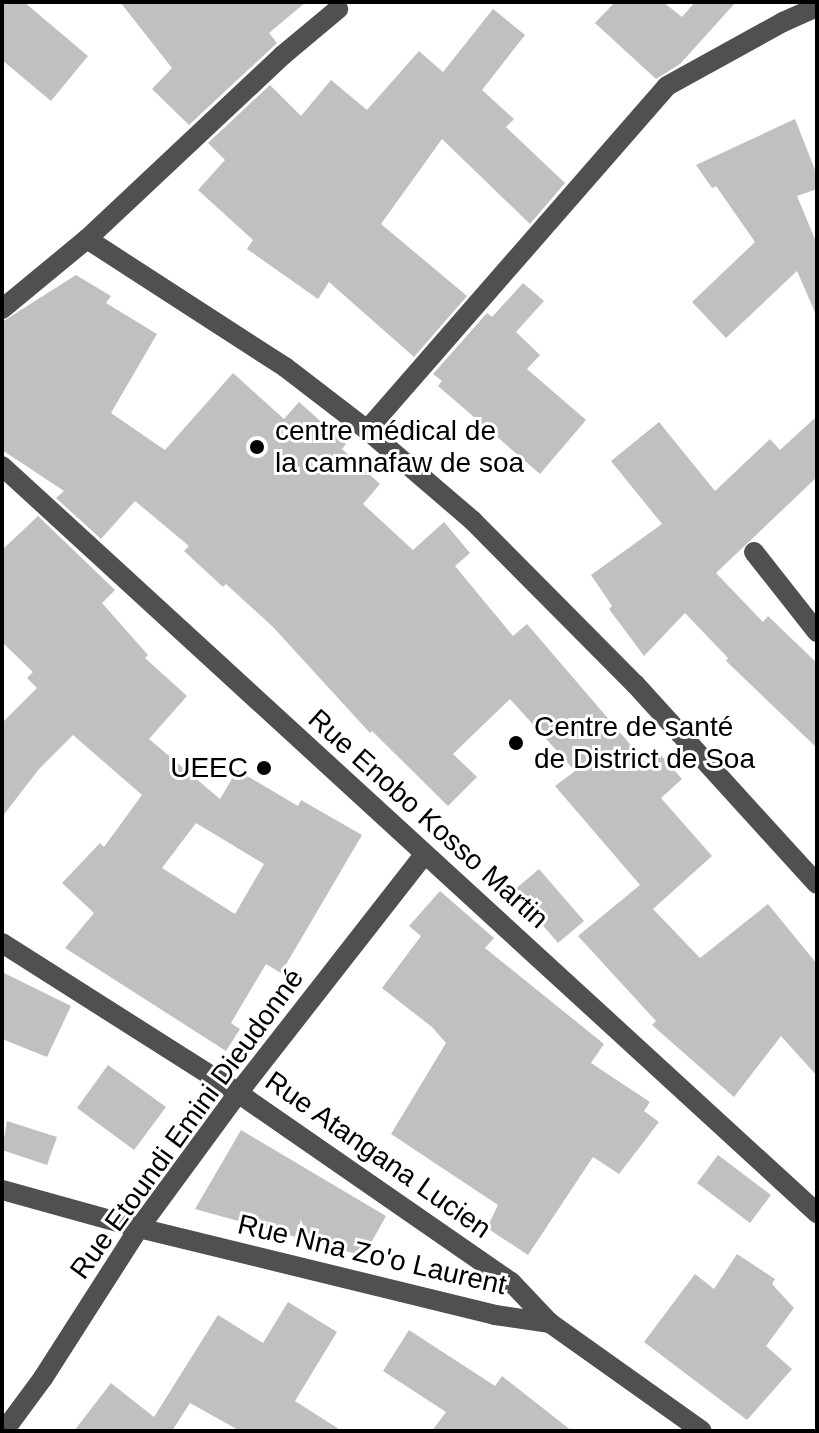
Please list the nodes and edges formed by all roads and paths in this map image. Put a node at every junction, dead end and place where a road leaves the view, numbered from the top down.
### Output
1 (817, 7) edge
2 (338, 9) dead end
3 (87, 239) junction
4 (2, 309) edge
5 (367, 430) junction
6 (2, 466) edge
7 (754, 552) dead end
8 (817, 632) edge
9 (424, 855) junction
10 (817, 884) edge
11 (2, 943) edge
12 (238, 1093) junction
13 (2, 1190) edge
14 (817, 1213) edge
15 (139, 1228) junction
16 (550, 1323) junction
17 (4, 1431) edge
18 (702, 1431) edge

1 - 5 street
2 - 3 street
3 - 4 street
3 - 5 street
5 - 10 street
6 - 9 street, Rue Enobo Kosso Martin
7 - 8 street
9 - 12 street, Rue Etoundi Emini Dieudonné
9 - 14 street, Rue Enobo Kosso Martin
11 - 12 street, Rue Atangana Lucien
12 - 15 street, Rue Etoundi Emini Dieudonné
12 - 16 street, Rue Atangana Lucien
13 - 15 street, Rue Nna Zo'o Laurent
15 - 16 street, Rue Nna Zo'o Laurent
15 - 17 street, Rue Etoundi Emini Dieudonné
16 - 18 street, Rue Nna Zo'o Laurent

